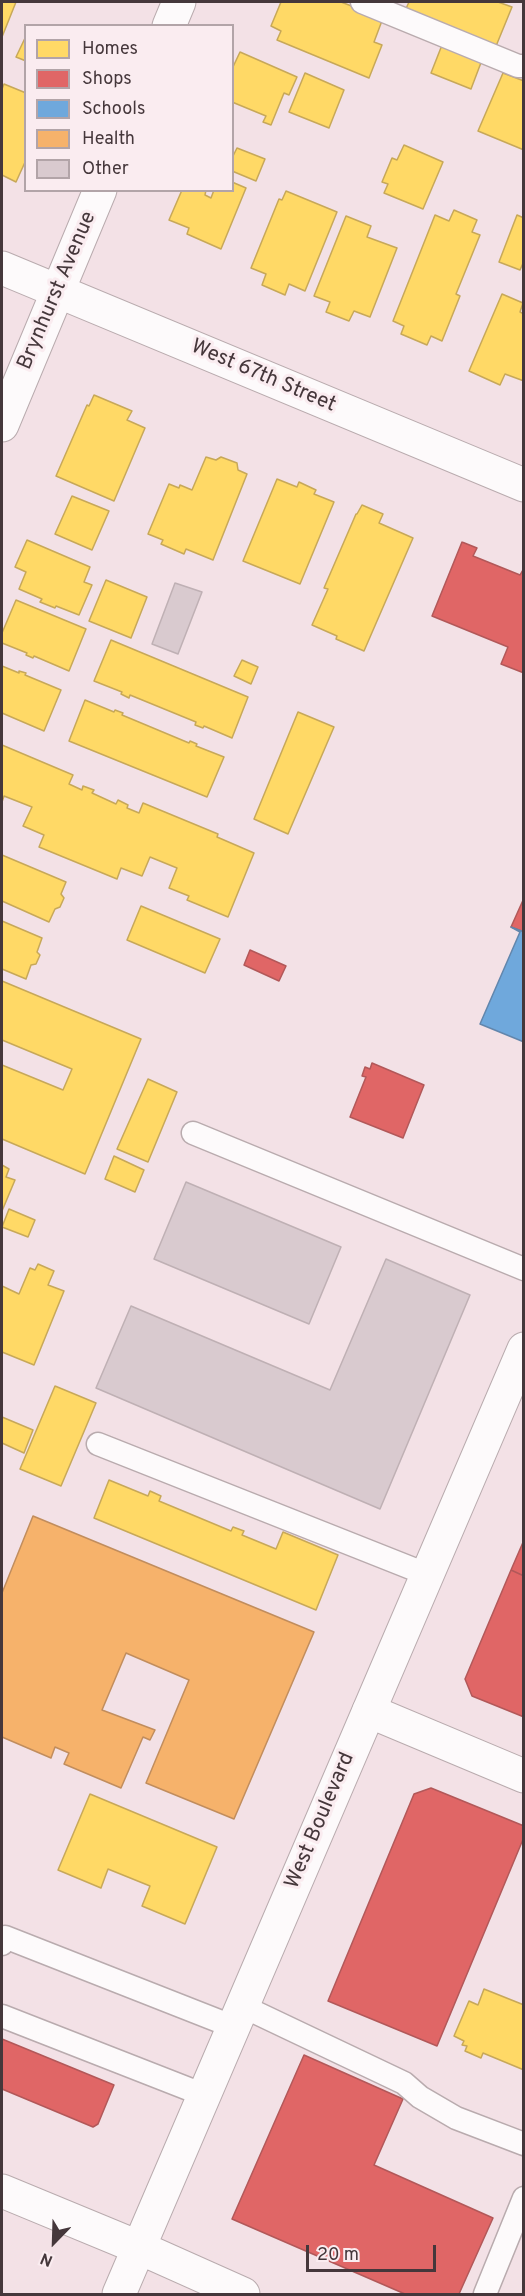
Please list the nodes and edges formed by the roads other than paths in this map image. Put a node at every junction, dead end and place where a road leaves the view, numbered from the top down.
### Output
1 (179, 2) edge
2 (362, 2) edge
3 (170, 24) edge
4 (524, 66) edge
5 (99, 192) edge
6 (2, 268) edge
7 (58, 291) junction
8 (2, 425) edge
9 (524, 486) edge
10 (193, 1133) dead end
11 (524, 1269) edge
12 (524, 1349) edge
13 (98, 1444) dead end
14 (426, 1574) junction
15 (369, 1711) junction
16 (524, 1776) edge
17 (2, 1944) edge
18 (2, 2016) edge
19 (238, 2016) junction
20 (204, 2096) junction
21 (524, 2144) edge
22 (524, 2198) edge
23 (4, 2199) edge
24 (140, 2248) junction
25 (119, 2295) edge
26 (243, 2295) edge
27 (485, 2295) edge

1 - 3 street
2 - 4 lane
5 - 7 street, Brynhurst Avenue
6 - 7 street, West 67th Street
7 - 8 street, Brynhurst Avenue
7 - 9 street, West 67th Street
10 - 11 lane
12 - 14 street, West Boulevard
13 - 14 lane
14 - 15 street, West Boulevard
15 - 16 street
15 - 19 street, West Boulevard
17 - 19 lane
18 - 20 lane
19 - 20 street, West Boulevard
19 - 21 lane
20 - 24 street, West Boulevard
22 - 27 lane
23 - 24 street
24 - 25 street, West Boulevard
24 - 26 street

